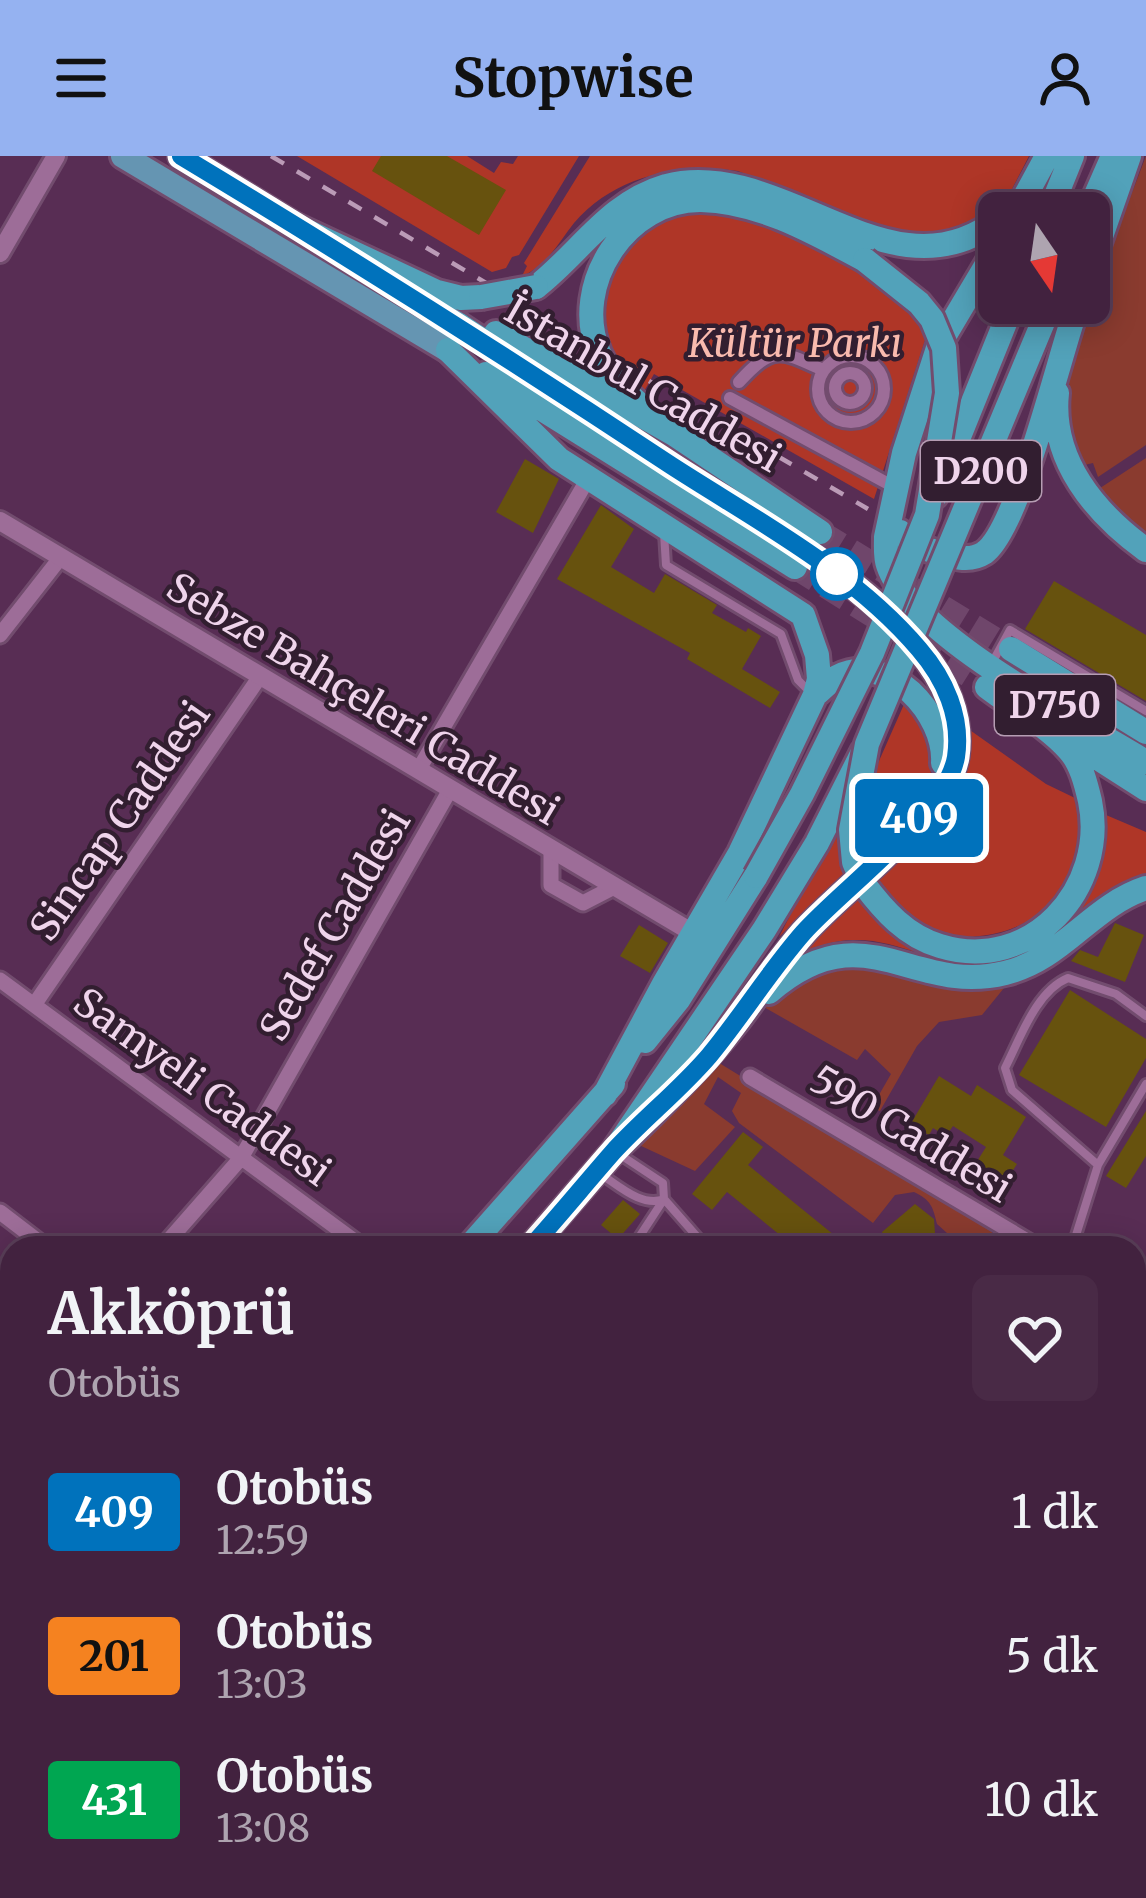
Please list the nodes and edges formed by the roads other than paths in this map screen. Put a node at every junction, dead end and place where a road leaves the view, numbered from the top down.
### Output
1 (56, 156) edge
2 (123, 156) edge
3 (181, 156) edge
4 (1130, 156) edge
5 (1063, 158) edge
6 (1031, 192) edge
7 (1054, 192) edge
8 (1110, 212) edge
9 (296, 226) junction
10 (978, 232) edge
11 (0, 253) edge
12 (978, 280) edge
13 (1004, 324) edge
14 (1042, 324) edge
15 (1071, 324) edge
16 (458, 325) junction
17 (1064, 343) junction
18 (448, 350) junction
19 (873, 363) junction
20 (826, 367) junction
21 (840, 376) junction
22 (861, 376) junction
23 (739, 382) dead end
24 (730, 398) dead end
25 (861, 399) junction
26 (841, 400) junction
27 (828, 413) junction
28 (873, 413) junction
29 (674, 434) junction
30 (808, 439) junction
31 (589, 477) junction
32 (896, 488) junction
33 (927, 515) junction
34 (0, 521) edge
35 (820, 532) tunnel mouth
36 (1146, 550) edge
37 (61, 557) junction
38 (795, 567) tunnel mouth
39 (0, 635) edge
40 (1011, 649) tunnel mouth
41 (261, 676) junction
42 (989, 676) junction
43 (815, 695) junction
44 (1146, 711) edge
45 (1146, 732) edge
46 (867, 744) junction
47 (1146, 762) edge
48 (419, 769) junction
49 (451, 788) junction
50 (1146, 789) edge
51 (928, 809) junction
52 (551, 849) junction
53 (614, 887) junction
54 (1146, 888) edge
55 (693, 933) junction
56 (2, 984) edge
57 (34, 1005) junction
58 (1146, 1016) edge
59 (740, 1017) junction
60 (750, 1077) dead end
61 (1146, 1084) edge
62 (605, 1094) junction
63 (614, 1151) junction
64 (241, 1158) junction
65 (1098, 1165) junction
66 (597, 1172) junction
67 (664, 1199) junction
68 (0, 1212) edge
69 (31, 1236) edge
70 (173, 1236) edge
71 (348, 1236) edge
72 (479, 1236) edge
73 (541, 1236) edge
74 (640, 1236) edge
75 (696, 1236) edge
76 (1020, 1236) edge
77 (1076, 1236) edge

1 - 11 street
2 - 18 main road, İstanbul Caddesi
3 - 9 main road, İstanbul Caddesi
4 - 8 highway
5 - 6 highway
5 - 7 highway
9 - 10 highway, bridge
9 - 16 main road, İstanbul Caddesi
12 - 32 highway, D750
13 - 33 highway, bridge
14 - 46 highway, D200, bridge
15 - 17 highway
16 - 29 highway, İstanbul Caddesi
16 - 51 highway
17 - 32 highway
17 - 36 highway
18 - 31 highway
18 - 38 highway, İstanbul Caddesi
19 - 20 street
19 - 22 street
19 - 28 street
20 - 21 street
20 - 23 street
20 - 27 street
21 - 22 street
21 - 26 street
22 - 25 street
24 - 30 street
25 - 26 street
25 - 28 street
26 - 27 street
27 - 28 street
27 - 30 street
29 - 33 highway, bridge
29 - 35 highway, İstanbul Caddesi
30 - 32 street
31 - 43 highway
31 - 48 street, Sedef Caddesi
32 - 42 highway, D750
33 - 62 highway, D200, bridge
34 - 37 street, Sebze Bahçeleri Caddesi
37 - 39 street
37 - 41 street, Sebze Bahçeleri Caddesi
40 - 45 highway
41 - 48 street, Sebze Bahçeleri Caddesi
41 - 57 street, Sincap Caddesi
42 - 44 lane
42 - 46 highway, bridge
42 - 47 highway, D750
42 - 50 highway
43 - 51 highway
43 - 55 highway
46 - 63 highway, D200, bridge
48 - 49 street, Sebze Bahçeleri Caddesi
49 - 52 street, Sebze Bahçeleri Caddesi
49 - 64 street, Sedef Caddesi
51 - 59 highway
52 - 53 street, Sebze Bahçeleri Caddesi
52 - 53 street
53 - 55 street, Sebze Bahçeleri Caddesi
54 - 59 highway
55 - 62 highway
56 - 57 street, Samyeli Caddesi
57 - 64 street, Samyeli Caddesi
58 - 65 lane
59 - 63 highway
60 - 76 street, 590 Caddesi
61 - 65 lane
62 - 72 highway, D200
63 - 66 highway, D200
63 - 67 lane
64 - 70 street, Sedef Caddesi
64 - 71 street, Samyeli Caddesi
65 - 77 lane
66 - 67 lane
66 - 73 highway, D200
67 - 74 lane
67 - 75 lane
68 - 69 street

